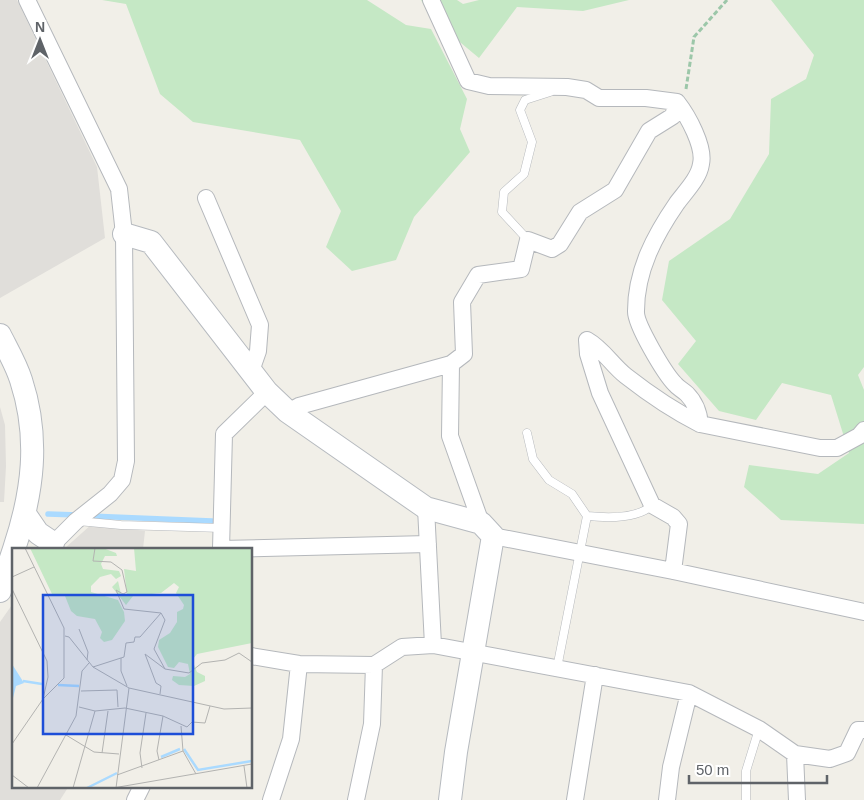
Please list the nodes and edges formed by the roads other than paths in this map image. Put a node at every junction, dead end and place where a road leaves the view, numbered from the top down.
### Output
1 (27, 0) edge
2 (431, 0) edge
3 (568, 87) junction
4 (677, 102) junction
5 (206, 198) dead end
6 (124, 234) junction
7 (528, 240) junction
8 (0, 335) edge
9 (450, 364) junction
10 (251, 371) junction
11 (267, 392) junction
12 (288, 412) junction
13 (700, 424) junction
14 (864, 430) edge
15 (527, 433) dead end
16 (652, 505) junction
17 (426, 508) junction
18 (25, 514) junction
19 (587, 516) junction
20 (76, 521) junction
21 (222, 528) junction
22 (487, 529) junction
23 (428, 544) junction
24 (51, 546) edge
25 (14, 548) edge
26 (221, 548) edge
27 (252, 548) edge
28 (580, 553) junction
29 (12, 555) edge
30 (673, 571) junction
31 (12, 585) edge
32 (0, 591) edge
33 (0, 596) edge
34 (864, 612) edge
35 (433, 645) junction
36 (473, 652) junction
37 (252, 656) edge
38 (298, 664) junction
39 (374, 665) junction
40 (557, 668) junction
41 (595, 675) junction
42 (689, 693) junction
43 (759, 729) junction
44 (864, 730) edge
45 (795, 754) junction
46 (141, 788) edge
47 (135, 800) edge
48 (271, 800) edge
49 (356, 800) edge
50 (450, 800) edge
51 (575, 800) edge
52 (667, 800) edge
53 (746, 800) edge
54 (797, 800) edge

1 - 6 street
2 - 3 street
3 - 4 street
3 - 7 lane
4 - 7 street
4 - 13 street
5 - 10 street
6 - 10 street
6 - 20 street
7 - 9 street
8 - 18 street
9 - 12 street
9 - 22 street
10 - 11 street
11 - 12 street
11 - 21 street
12 - 17 street
13 - 14 street
13 - 16 street
15 - 19 lane
16 - 19 lane
16 - 30 street
17 - 22 street
17 - 23 street
18 - 24 street
18 - 25 street
19 - 28 lane
20 - 21 lane
20 - 24 street
21 - 26 street
22 - 28 street
22 - 36 street
23 - 27 street
23 - 35 street
28 - 30 street
28 - 40 lane
29 - 32 street
30 - 34 street
31 - 33 street
35 - 36 street
35 - 39 street
36 - 40 street
36 - 50 street
37 - 38 street
38 - 39 street
38 - 48 street
39 - 49 street
40 - 41 street
41 - 42 street
41 - 51 street
42 - 43 street
42 - 52 street
43 - 45 street
43 - 53 lane
44 - 45 street
45 - 54 street
46 - 47 street

